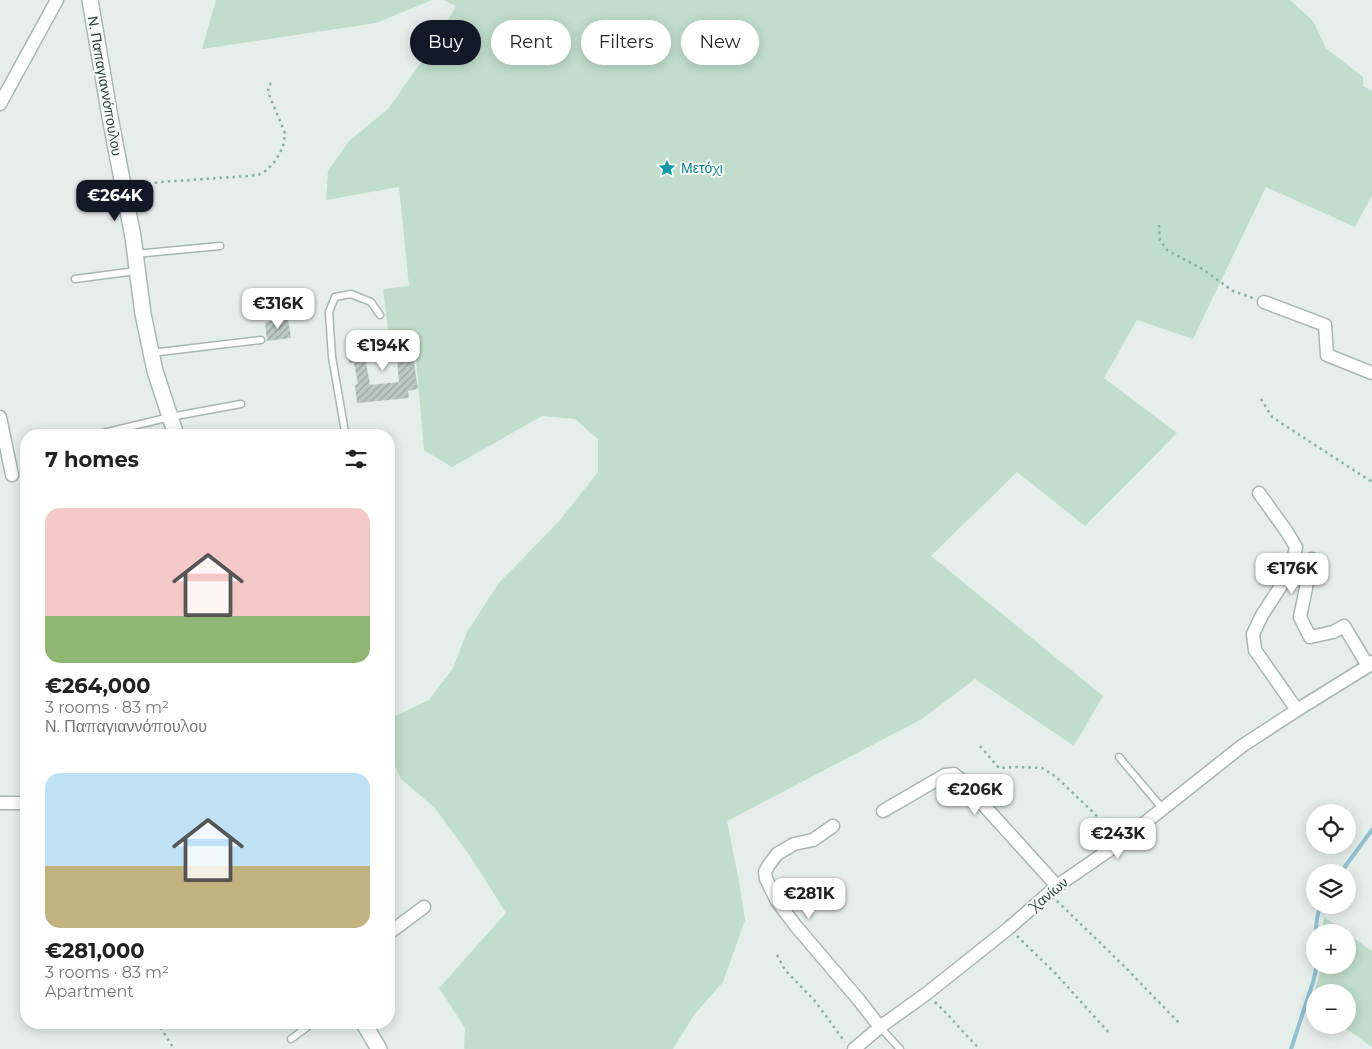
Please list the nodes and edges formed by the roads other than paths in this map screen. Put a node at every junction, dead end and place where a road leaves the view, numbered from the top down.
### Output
1 (57, 0) edge
2 (90, 0) edge
3 (0, 104) edge
4 (220, 246) dead end
5 (135, 254) junction
6 (138, 271) junction
7 (75, 279) dead end
8 (1264, 302) road end
9 (380, 315) dead end
10 (261, 340) dead end
11 (152, 353) junction
12 (1372, 373) edge
13 (241, 404) dead end
14 (0, 417) edge
15 (170, 417) junction
16 (121, 429) edge
17 (174, 429) edge
18 (345, 429) edge
19 (12, 475) dead end
20 (1259, 493) dead end
21 (1312, 559) dead end
22 (1370, 664) edge
23 (1297, 710) junction
24 (1119, 758) dead end
25 (0, 803) edge
26 (20, 803) edge
27 (1162, 808) junction
28 (883, 811) dead end
29 (833, 826) dead end
30 (1053, 889) junction
31 (424, 908) dead end
32 (395, 929) edge
33 (880, 1027) junction
34 (305, 1029) edge
35 (367, 1029) edge
36 (291, 1039) dead end
37 (850, 1046) edge
38 (379, 1049) edge
39 (900, 1049) edge

1 - 3 street
2 - 5 street, Ν. Παπαγιαννόπουλου
4 - 5 lane
5 - 6 street, Ν. Παπαγιαννόπουλου
6 - 7 lane
6 - 11 street, Ν. Παπαγιαννόπουλου
8 - 12 street
9 - 18 lane
10 - 11 lane
11 - 15 street, Ν. Παπαγιαννόπουλου
13 - 15 lane
14 - 19 street
15 - 16 lane
15 - 17 street, Ν. Παπαγιαννόπουλου
20 - 23 street
21 - 22 street
22 - 23 street, Χανίων
23 - 27 street, Χανίων
24 - 27 lane
25 - 26 street
27 - 30 street, Χανίων
28 - 30 street
29 - 33 street
30 - 33 street, Χανίων
31 - 32 street
33 - 37 street, Χανίων
33 - 39 lane
34 - 36 lane
35 - 38 street

